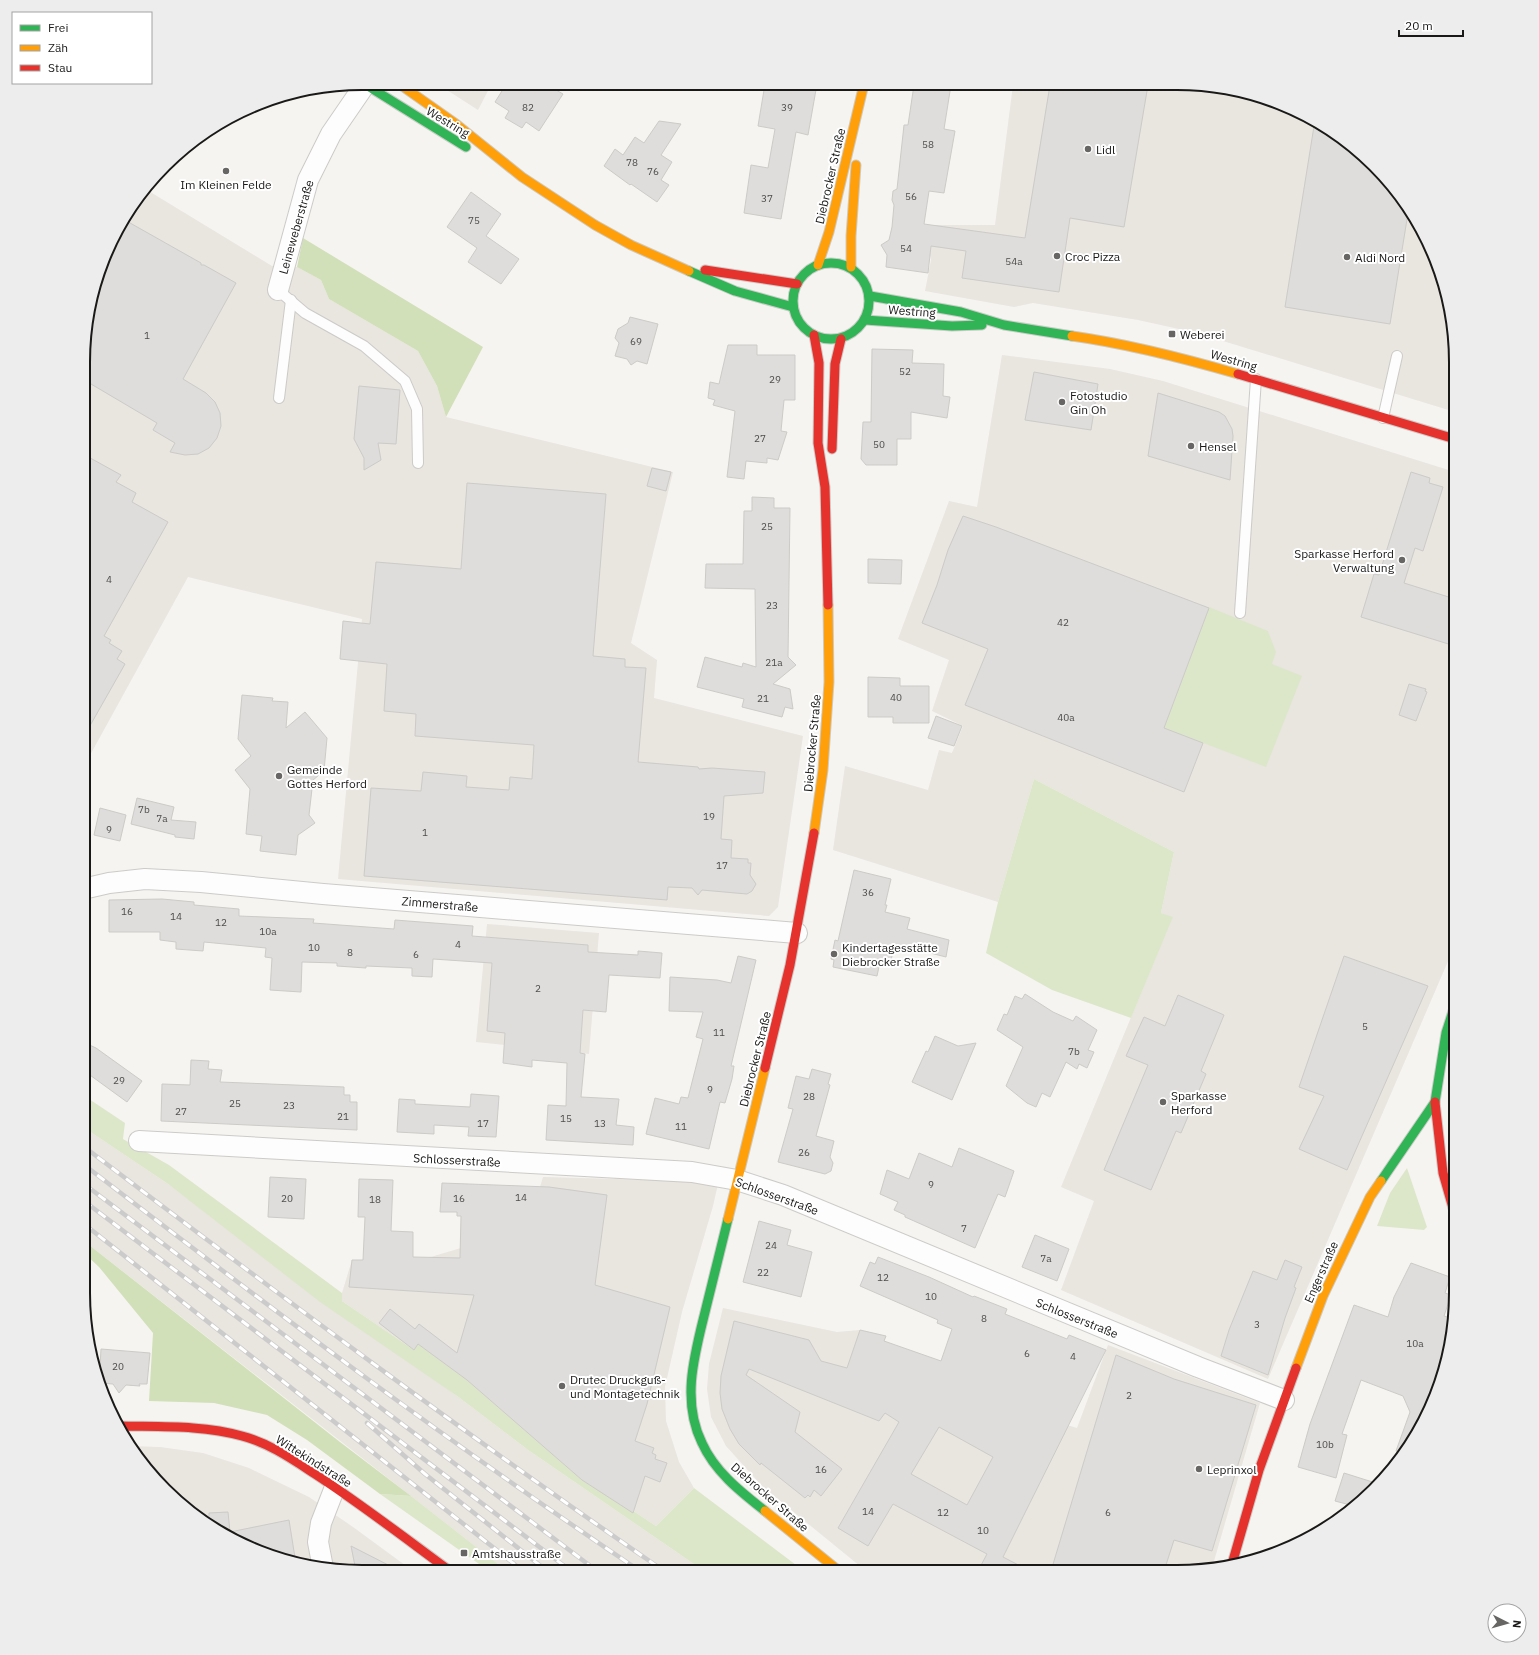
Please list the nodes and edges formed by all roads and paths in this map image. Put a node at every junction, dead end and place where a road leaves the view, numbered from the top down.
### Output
1 (360, 90) edge
2 (376, 90) edge
3 (408, 90) edge
4 (863, 90) edge
5 (863, 90) edge
6 (522, 177) junction
7 (818, 265) junction
8 (676, 266) junction
9 (851, 268) junction
10 (797, 284) junction
11 (284, 295) junction
12 (870, 296) junction
13 (793, 307) junction
14 (865, 320) junction
15 (1004, 325) junction
16 (814, 336) junction
17 (841, 339) junction
18 (1397, 356) dead end
19 (1256, 379) junction
20 (279, 398) dead end
21 (1383, 418) junction
22 (1449, 438) edge
23 (418, 463) dead end
24 (825, 487) junction
25 (1240, 613) dead end
26 (90, 887) edge
27 (797, 933) junction
28 (1449, 1023) edge
29 (1435, 1102) junction
30 (139, 1141) dead end
31 (737, 1180) junction
32 (1449, 1196) edge
33 (1284, 1400) junction
34 (125, 1426) edge
35 (335, 1486) junction
36 (1233, 1559) edge
37 (322, 1562) edge
38 (442, 1565) edge
39 (832, 1565) edge

1 - 11 street, Leineweberstraße
2 - 6 street, Westring
3 - 6 street, Westring
4 - 7 street, Diebrocker Straße
5 - 9 street, Diebrocker Straße
6 - 8 street, Westring
7 - 9 street
7 - 10 street
8 - 10 street, Westring
8 - 13 street, Westring
9 - 12 street
10 - 13 street
11 - 20 lane
11 - 23 lane
12 - 14 street
12 - 15 street, Westring
13 - 16 street
14 - 15 street, Westring
14 - 17 street
15 - 19 street, Westring
16 - 17 street
16 - 24 street, Diebrocker Straße
17 - 24 street, Diebrocker Straße
18 - 21 lane
19 - 21 street, Westring
19 - 25 lane
21 - 22 street, Westring
24 - 27 street, Diebrocker Straße
26 - 27 street, Zimmerstraße
27 - 31 street, Diebrocker Straße
28 - 29 street, Engerstraße
29 - 32 street
29 - 33 street, Engerstraße
30 - 31 street, Schlosserstraße
31 - 33 street, Schlosserstraße
31 - 39 street, Diebrocker Straße
33 - 36 street, Engerstraße
34 - 35 street, Wittekindstraße
35 - 37 street
35 - 38 street, Wittekindstraße

